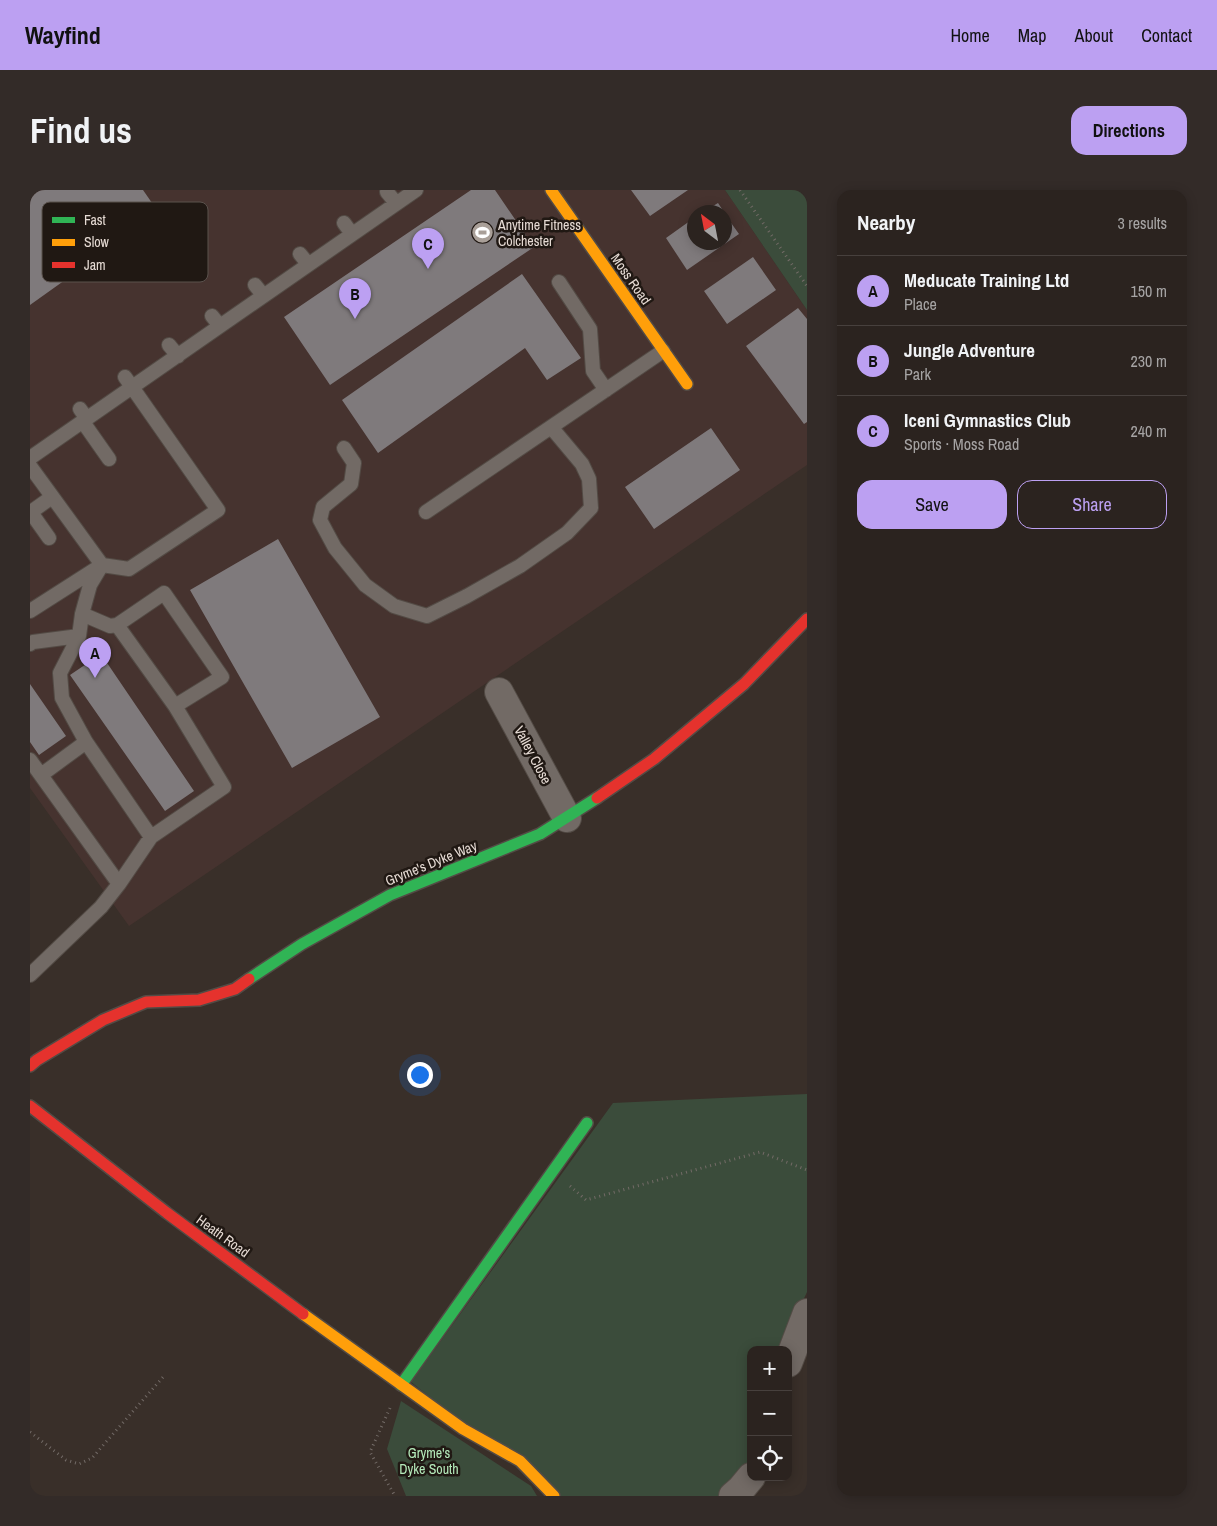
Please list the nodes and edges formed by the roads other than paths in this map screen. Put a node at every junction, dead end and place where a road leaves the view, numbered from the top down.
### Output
1 (416, 190) edge
2 (551, 190) edge
3 (388, 192) dead end
4 (396, 203) junction
5 (559, 282) dead end
6 (663, 351) junction
7 (129, 382) junction
8 (687, 384) dead end
9 (606, 390) junction
10 (83, 417) junction
11 (551, 427) junction
12 (344, 448) dead end
13 (30, 458) edge
14 (109, 459) dead end
15 (30, 466) edge
16 (52, 497) junction
17 (30, 511) edge
18 (426, 512) dead end
19 (49, 538) dead end
20 (102, 565) junction
21 (30, 611) edge
22 (82, 614) junction
23 (807, 619) edge
24 (117, 625) junction
25 (79, 636) junction
26 (30, 644) edge
27 (499, 692) dead end
28 (174, 706) junction
29 (86, 742) junction
30 (30, 760) edge
31 (41, 775) junction
32 (567, 818) junction
33 (151, 837) junction
34 (119, 884) junction
35 (30, 976) edge
36 (30, 1066) edge
37 (30, 1106) edge
38 (588, 1123) dead end
39 (807, 1313) edge
40 (792, 1352) edge
41 (401, 1385) junction
42 (748, 1481) edge
43 (554, 1496) edge
44 (733, 1496) edge

1 - 4 lane
2 - 6 street, Moss Road
3 - 4 lane
4 - 7 lane
5 - 9 lane
6 - 8 street, Moss Road
6 - 9 lane
7 - 10 lane
7 - 20 lane
9 - 11 lane
10 - 13 lane
10 - 14 lane
11 - 12 lane
11 - 18 lane
15 - 16 lane
16 - 17 lane
16 - 20 lane
17 - 19 lane
20 - 21 lane
20 - 22 lane
22 - 24 lane
22 - 25 lane
23 - 32 street, Gryme's Dyke Way
24 - 28 lane
24 - 28 lane
25 - 26 lane
25 - 29 lane
27 - 32 street, Valley Close
28 - 33 lane
29 - 31 lane
29 - 33 lane
30 - 31 lane
31 - 34 lane
32 - 36 street, Gryme's Dyke Way
33 - 34 lane
34 - 35 lane
37 - 41 street, Heath Road
38 - 41 street
39 - 40 street
41 - 43 street, Heath Road
42 - 44 street

